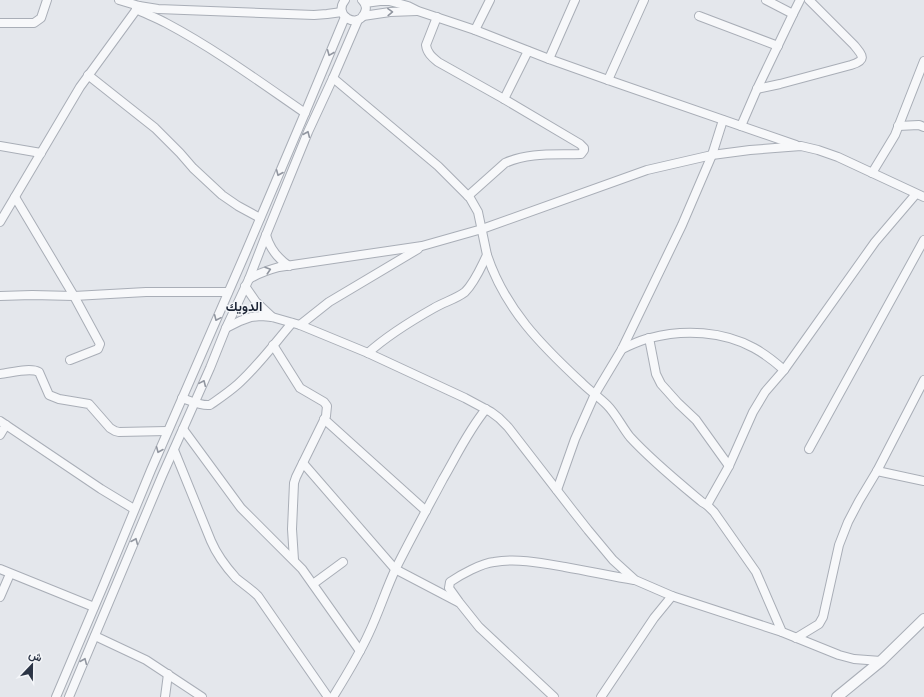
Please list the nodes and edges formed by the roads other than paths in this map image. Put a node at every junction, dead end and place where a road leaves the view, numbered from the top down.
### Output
1 (48, 0) edge
2 (119, 0) edge
3 (345, 0) edge
4 (490, 0) edge
5 (575, 0) edge
6 (644, 0) edge
7 (766, 0) edge
8 (800, 0) edge
9 (809, 0) edge
10 (364, 1) edge
11 (137, 7) junction
12 (418, 11) junction
13 (343, 14) junction
14 (793, 14) junction
15 (699, 16) dead end
16 (437, 17) junction
17 (360, 18) junction
18 (0, 23) edge
19 (475, 30) junction
20 (778, 46) junction
21 (528, 51) junction
22 (549, 59) junction
23 (924, 62) edge
24 (88, 75) junction
25 (333, 78) junction
26 (608, 80) junction
27 (758, 89) junction
28 (504, 99) junction
29 (305, 113) junction
30 (723, 120) junction
31 (741, 126) junction
32 (898, 126) junction
33 (924, 126) edge
34 (0, 146) edge
35 (801, 146) junction
36 (41, 153) junction
37 (712, 155) junction
38 (872, 173) junction
39 (468, 196) junction
40 (920, 196) edge
41 (15, 197) junction
42 (267, 201) junction
43 (277, 207) junction
44 (260, 218) junction
45 (0, 222) edge
46 (482, 229) junction
47 (266, 235) junction
48 (924, 240) edge
49 (422, 246) junction
50 (487, 255) junction
51 (289, 266) junction
52 (247, 283) junction
53 (228, 292) junction
54 (0, 296) edge
55 (74, 296) junction
56 (272, 317) junction
57 (296, 324) junction
58 (226, 328) junction
59 (649, 338) junction
60 (273, 345) junction
61 (622, 349) junction
62 (368, 353) junction
63 (70, 360) dead end
64 (784, 370) junction
65 (0, 374) edge
66 (924, 380) edge
67 (595, 394) junction
68 (182, 398) junction
69 (194, 403) junction
70 (486, 409) junction
71 (324, 419) junction
72 (3, 423) edge
73 (183, 429) junction
74 (167, 431) junction
75 (0, 435) edge
76 (809, 449) dead end
77 (174, 450) junction
78 (303, 463) junction
79 (730, 466) junction
80 (877, 471) junction
81 (924, 481) edge
82 (557, 490) junction
83 (707, 505) junction
84 (134, 509) junction
85 (426, 511) junction
86 (294, 560) junction
87 (343, 562) dead end
88 (0, 569) edge
89 (395, 569) junction
90 (10, 574) junction
91 (635, 580) junction
92 (313, 584) junction
93 (672, 596) junction
94 (0, 597) edge
95 (459, 602) junction
96 (94, 607) junction
97 (924, 619) edge
98 (782, 632) junction
99 (95, 636) junction
100 (796, 638) junction
101 (360, 651) junction
102 (881, 661) junction
103 (168, 674) junction
104 (56, 697) edge
105 (69, 697) edge
106 (165, 697) edge
107 (202, 697) edge
108 (328, 697) edge
109 (333, 697) edge
110 (554, 697) edge
111 (601, 697) edge
112 (837, 697) edge

1 - 18 street
2 - 11 street
3 - 13 street
4 - 19 street
5 - 22 street
6 - 26 street
7 - 14 street
8 - 14 street
9 - 27 street
10 - 12 street
10 - 17 street
11 - 13 street
11 - 24 street
11 - 29 street
12 - 16 street
17 -> 12 street
13 - 17 street
13 -> 29 street
14 - 20 street
15 - 20 street
16 - 19 street
16 - 28 street
17 - 25 street
19 - 21 street
20 - 27 street
21 - 22 street
21 - 28 street
22 - 26 street
23 - 32 street
24 - 36 street
24 - 44 street
25 - 39 street
43 -> 25 street
26 - 30 street
27 - 31 street
28 - 39 street
29 -> 42 street
30 - 31 street
30 - 37 street
31 - 35 street
32 - 33 street
32 - 38 street
34 - 36 street
35 - 37 street
35 - 38 street
36 - 41 street
37 - 46 street
37 - 61 street
38 - 40 street
39 - 46 street
40 - 64 street
41 - 45 street
41 - 55 street
42 - 43 street
42 - 44 street
43 - 47 street
44 - 53 street
46 - 49 street
46 - 50 street
47 - 51 street
47 - 52 street
48 - 76 street
49 - 51 street
49 - 57 street
50 - 62 street
50 - 67 street
52 -> 51 street
52 - 56 street
52 - 58 street
53 - 55 street
53 -> 68 street
54 - 55 street
55 - 63 street
56 - 57 street
56 - 58 street
57 - 60 street
57 - 62 street
69 -> 58 street
59 - 61 street
59 - 64 street
59 - 79 street
60 - 69 street
60 - 71 street
61 - 67 street
62 - 70 street
64 - 79 street
65 - 74 street
66 - 80 street
67 - 82 street
67 - 83 street
68 - 69 street
68 - 74 street
69 - 73 street
70 - 82 street
70 - 85 street
71 - 78 street
71 - 85 street
72 - 75 street
72 - 84 street
73 - 77 street
73 - 86 street
74 -> 84 street
99 -> 77 street
77 - 108 street
78 - 86 street
78 - 89 street
79 - 83 street
80 - 81 street
80 - 100 street
82 - 91 street
83 - 98 street
84 - 96 street
85 - 89 street
86 - 92 street
87 - 92 street
88 - 90 street
89 - 95 street
89 - 101 street
90 - 94 street
90 - 96 street
91 - 93 street
91 - 95 street
92 - 101 street
93 - 98 street
93 - 111 street
95 - 110 street
96 - 104 street
97 - 102 street
98 - 100 street
99 - 103 street
105 -> 99 street
100 - 102 street
101 - 109 street
102 - 112 street
103 - 106 street
103 - 107 street

